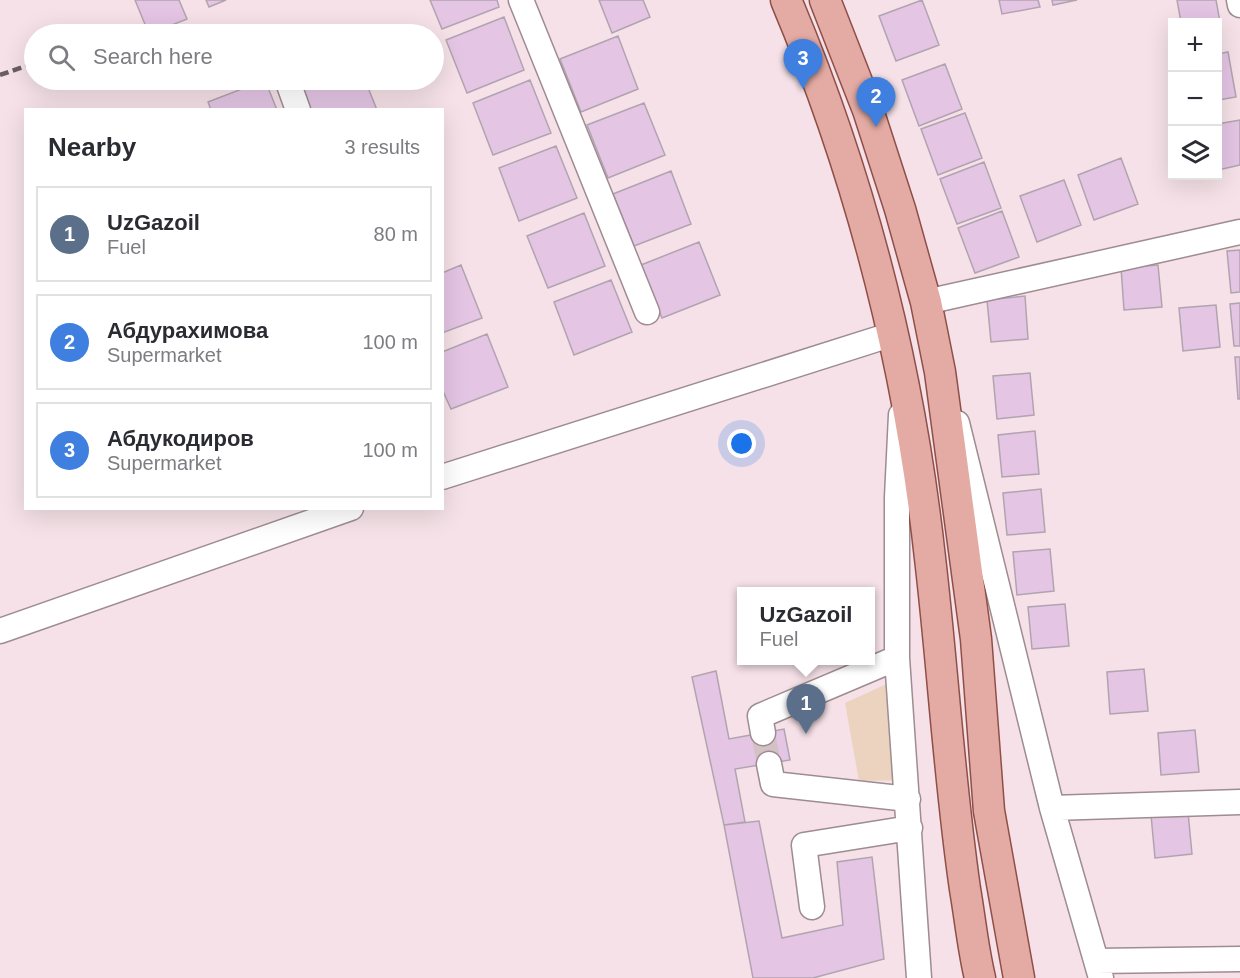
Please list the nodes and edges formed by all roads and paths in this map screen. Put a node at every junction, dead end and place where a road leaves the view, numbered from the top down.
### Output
1 (521, 0) edge
2 (786, 0) edge
3 (825, 0) edge
4 (1239, 0) edge
5 (1240, 5) edge
6 (291, 90) edge
7 (297, 108) edge
8 (1240, 232) edge
9 (926, 302) junction
10 (647, 312) dead end
11 (893, 334) junction
12 (940, 372) junction
13 (902, 380) junction
14 (444, 476) edge
15 (345, 510) edge
16 (0, 631) edge
17 (897, 658) junction
18 (763, 733) tunnel mouth
19 (769, 764) tunnel mouth
20 (908, 799) junction
21 (1240, 801) edge
22 (1052, 808) junction
23 (910, 828) junction
24 (812, 907) dead end
25 (1240, 959) edge
26 (1099, 969) edge
27 (919, 978) edge
28 (980, 978) edge
29 (1019, 978) edge

1 - 10 street
2 - 11 main road
3 - 9 main road
4 - 5 street
6 - 7 street
8 - 9 street
9 - 12 main road
11 - 13 main road
11 - 14 street
12 - 22 street
12 - 29 main road
13 - 17 street
13 - 28 main road
15 - 16 street
17 - 18 street
17 - 20 street
19 - 20 street
20 - 23 street
21 - 22 street
22 - 26 street
23 - 24 street
23 - 27 street
25 - 26 street

